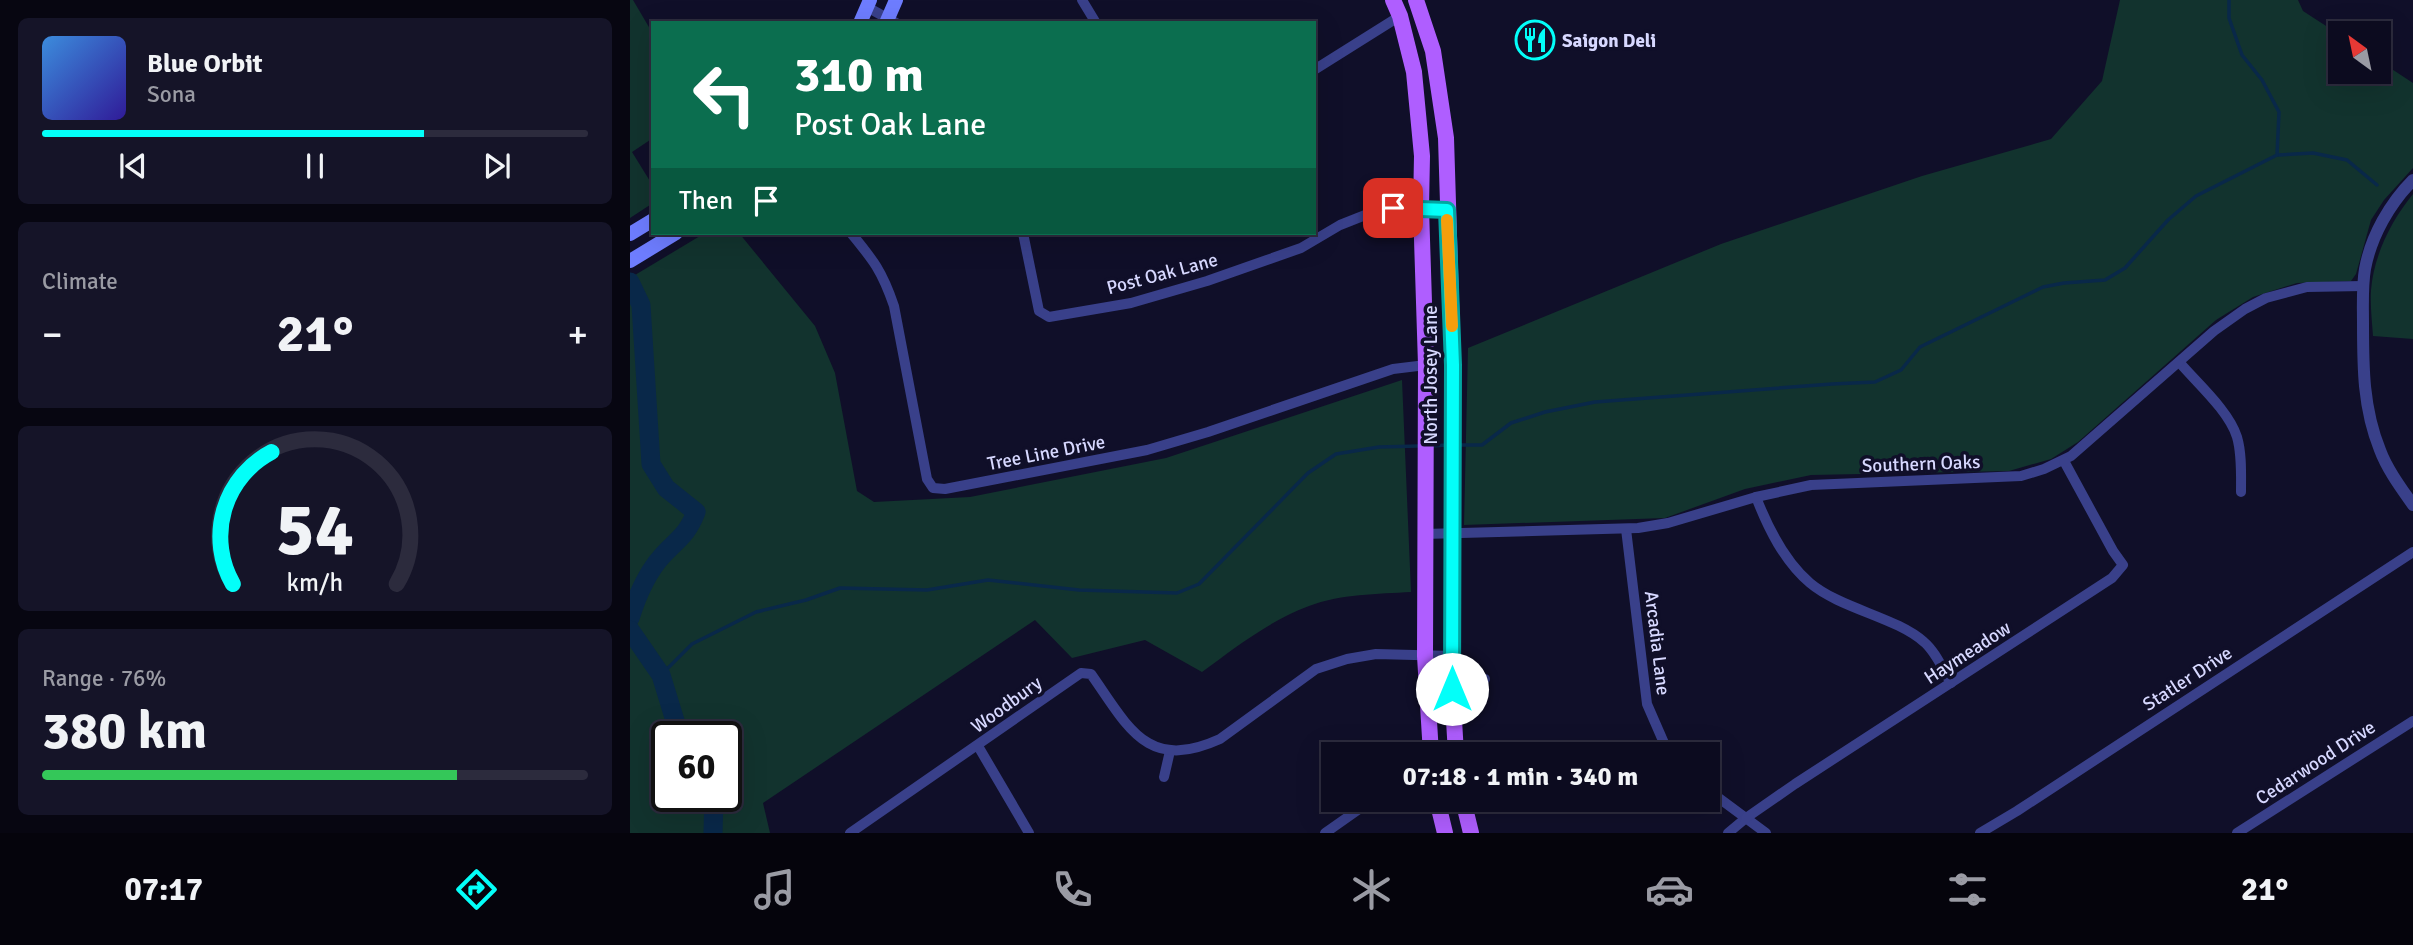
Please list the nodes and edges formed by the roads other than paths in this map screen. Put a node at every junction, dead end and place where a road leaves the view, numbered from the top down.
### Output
1 (896, 0) edge
2 (1082, 0) edge
3 (1393, 0) edge
4 (1416, 0) edge
5 (869, 3) edge
6 (1400, 16) junction
7 (861, 21) edge
8 (890, 21) edge
9 (1095, 21) edge
10 (1316, 69) edge
11 (2413, 180) edge
12 (1421, 208) junction
13 (1447, 210) junction
14 (649, 222) edge
15 (630, 234) edge
16 (673, 235) edge
17 (853, 235) edge
18 (1023, 235) edge
19 (630, 261) edge
20 (2363, 286) junction
21 (2180, 363) junction
22 (1426, 365) junction
23 (2064, 461) junction
24 (2241, 492) dead end
25 (1756, 497) junction
26 (2413, 505) edge
27 (1626, 529) junction
28 (1452, 533) junction
29 (1424, 534) junction
30 (2413, 552) edge
31 (1425, 656) junction
32 (1452, 656) junction
33 (1485, 679) dead end
34 (1951, 683) junction
35 (1452, 686) junction
36 (2413, 721) edge
37 (1430, 742) edge
38 (1455, 742) edge
39 (1664, 742) edge
40 (978, 746) junction
41 (1170, 751) junction
42 (1164, 777) dead end
43 (1720, 799) edge
44 (1355, 812) edge
45 (1440, 812) edge
46 (1466, 812) edge
47 (1746, 818) junction
48 (850, 833) edge
49 (1029, 833) edge
50 (1325, 833) edge
51 (1446, 833) edge
52 (1471, 833) edge
53 (1728, 833) edge
54 (1766, 833) edge
55 (1980, 833) edge
56 (2237, 833) edge

1 - 8 main road
2 - 9 street
3 - 6 main road, North Josey Lane
4 - 13 main road, North Josey Lane
5 - 7 main road
5 - 8 street
6 - 10 street
6 - 12 main road, North Josey Lane
11 - 20 street
12 - 13 street, Post Oak Lane
12 - 18 street, Post Oak Lane
12 - 22 main road, North Josey Lane
13 - 28 main road, North Josey Lane
14 - 15 main road
16 - 19 main road
17 - 22 street, Tree Line Drive
20 - 21 street, Southern Oaks
20 - 26 street
21 - 23 street, Southern Oaks
21 - 24 street
22 - 29 main road, North Josey Lane
23 - 25 street, Southern Oaks
23 - 34 street, Haymeadow
25 - 27 street, Southern Oaks
25 - 34 street
27 - 28 street, Southern Oaks
27 - 39 street, Arcadia Lane
28 - 29 street, Southern Oaks
28 - 32 main road, North Josey Lane
29 - 31 main road, North Josey Lane
30 - 55 street, Statler Drive
31 - 32 street
31 - 37 main road, North Josey Lane
31 - 41 street
32 - 35 main road, North Josey Lane
33 - 35 street
34 - 47 street, Haymeadow
35 - 38 main road, North Josey Lane
36 - 56 street, Cedarwood Drive
40 - 41 street, Woodbury
40 - 48 street, Woodbury
40 - 49 street
41 - 42 street
43 - 47 street
44 - 50 street
45 - 51 main road
46 - 52 main road
47 - 53 street, Haymeadow
47 - 54 street

